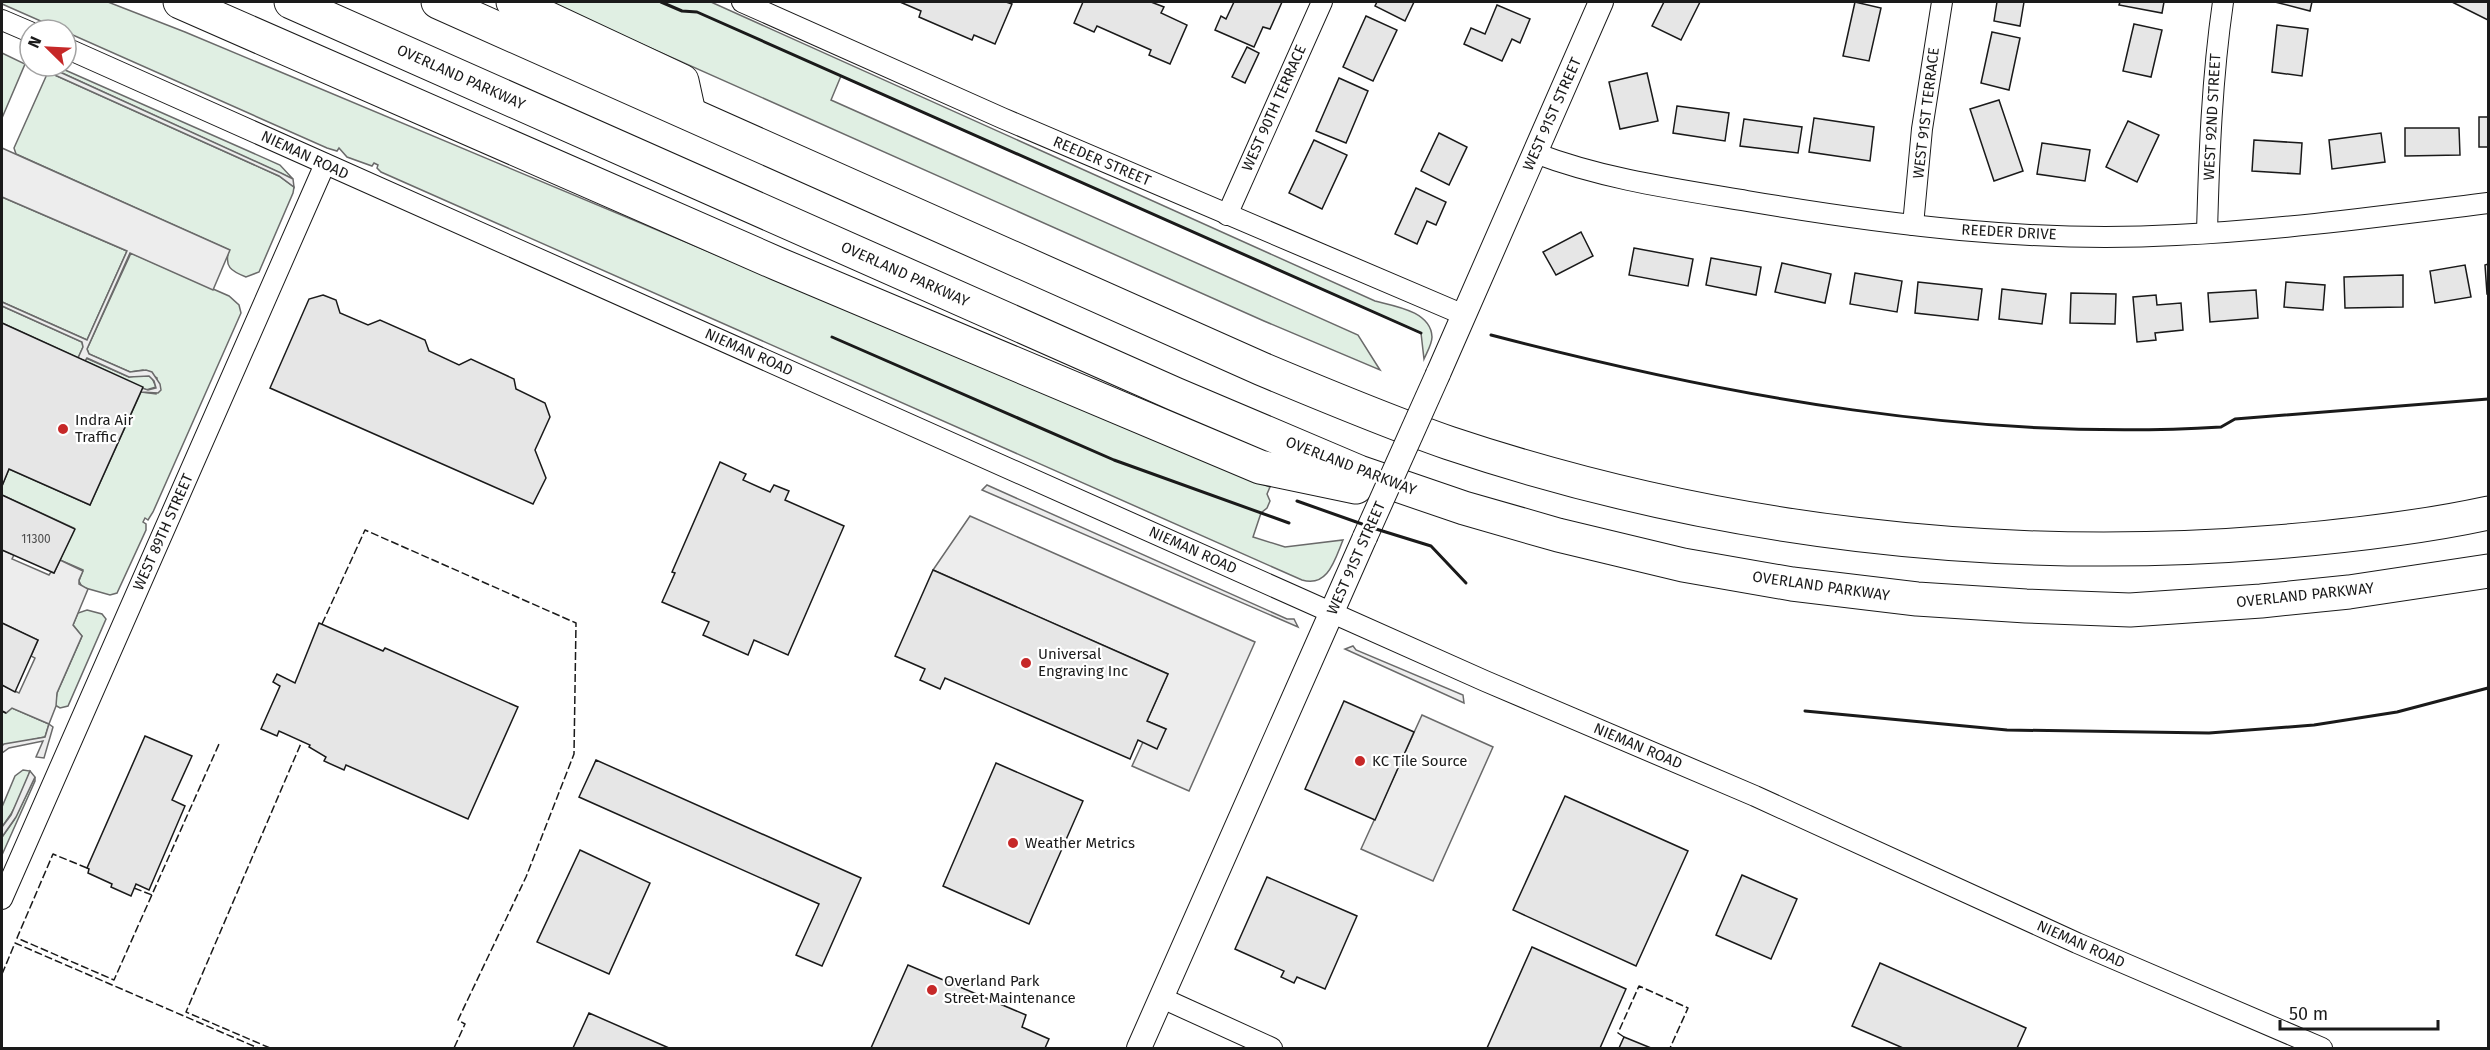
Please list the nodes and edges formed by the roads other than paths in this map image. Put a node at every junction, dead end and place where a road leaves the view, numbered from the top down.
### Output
1 (180, 2) edge
2 (291, 2) edge
3 (438, 2) edge
4 (513, 2) edge
5 (742, 2) edge
6 (1322, 2) edge
7 (1601, 2) edge
8 (1942, 2) edge
9 (2223, 2) edge
10 (2, 20) edge
11 (18, 27) edge
12 (78, 53) edge
13 (689, 113) junction
14 (1535, 153) junction
15 (325, 164) junction
16 (2488, 203) edge
17 (1227, 215) junction
18 (1913, 225) junction
19 (2207, 233) junction
20 (1464, 315) junction
21 (1464, 508) junction
22 (2488, 513) edge
23 (2488, 571) edge
24 (1332, 613) junction
25 (2, 899) edge
26 (1162, 998) junction
27 (1139, 1048) edge
28 (1272, 1048) edge
29 (2322, 1048) edge

1 - 21 highway
2 - 21 highway, OVERLAND PARKWAY
3 - 13 highway
4 - 13 highway
5 - 17 street, REEDER STREET
6 - 17 street, WEST 90TH TERRACE
7 - 14 street, WEST 91ST STREET
8 - 18 street, WEST 91ST TERRACE
9 - 19 street, WEST 92ND STREET
10 - 11 street
12 - 15 street, NIEMAN ROAD
13 - 22 highway
14 - 18 street, REEDER DRIVE
14 - 20 street, WEST 91ST STREET
15 - 24 street, NIEMAN ROAD
15 - 25 street, WEST 89TH STREET
16 - 19 street, REEDER DRIVE
17 - 20 street, REEDER STREET
18 - 19 street, REEDER DRIVE
20 - 24 street, WEST 91ST STREET, bridge
21 - 23 highway, OVERLAND PARKWAY
24 - 26 street, WEST 91ST STREET
24 - 29 street, NIEMAN ROAD
26 - 27 street, WEST 91ST STREET
26 - 28 street

